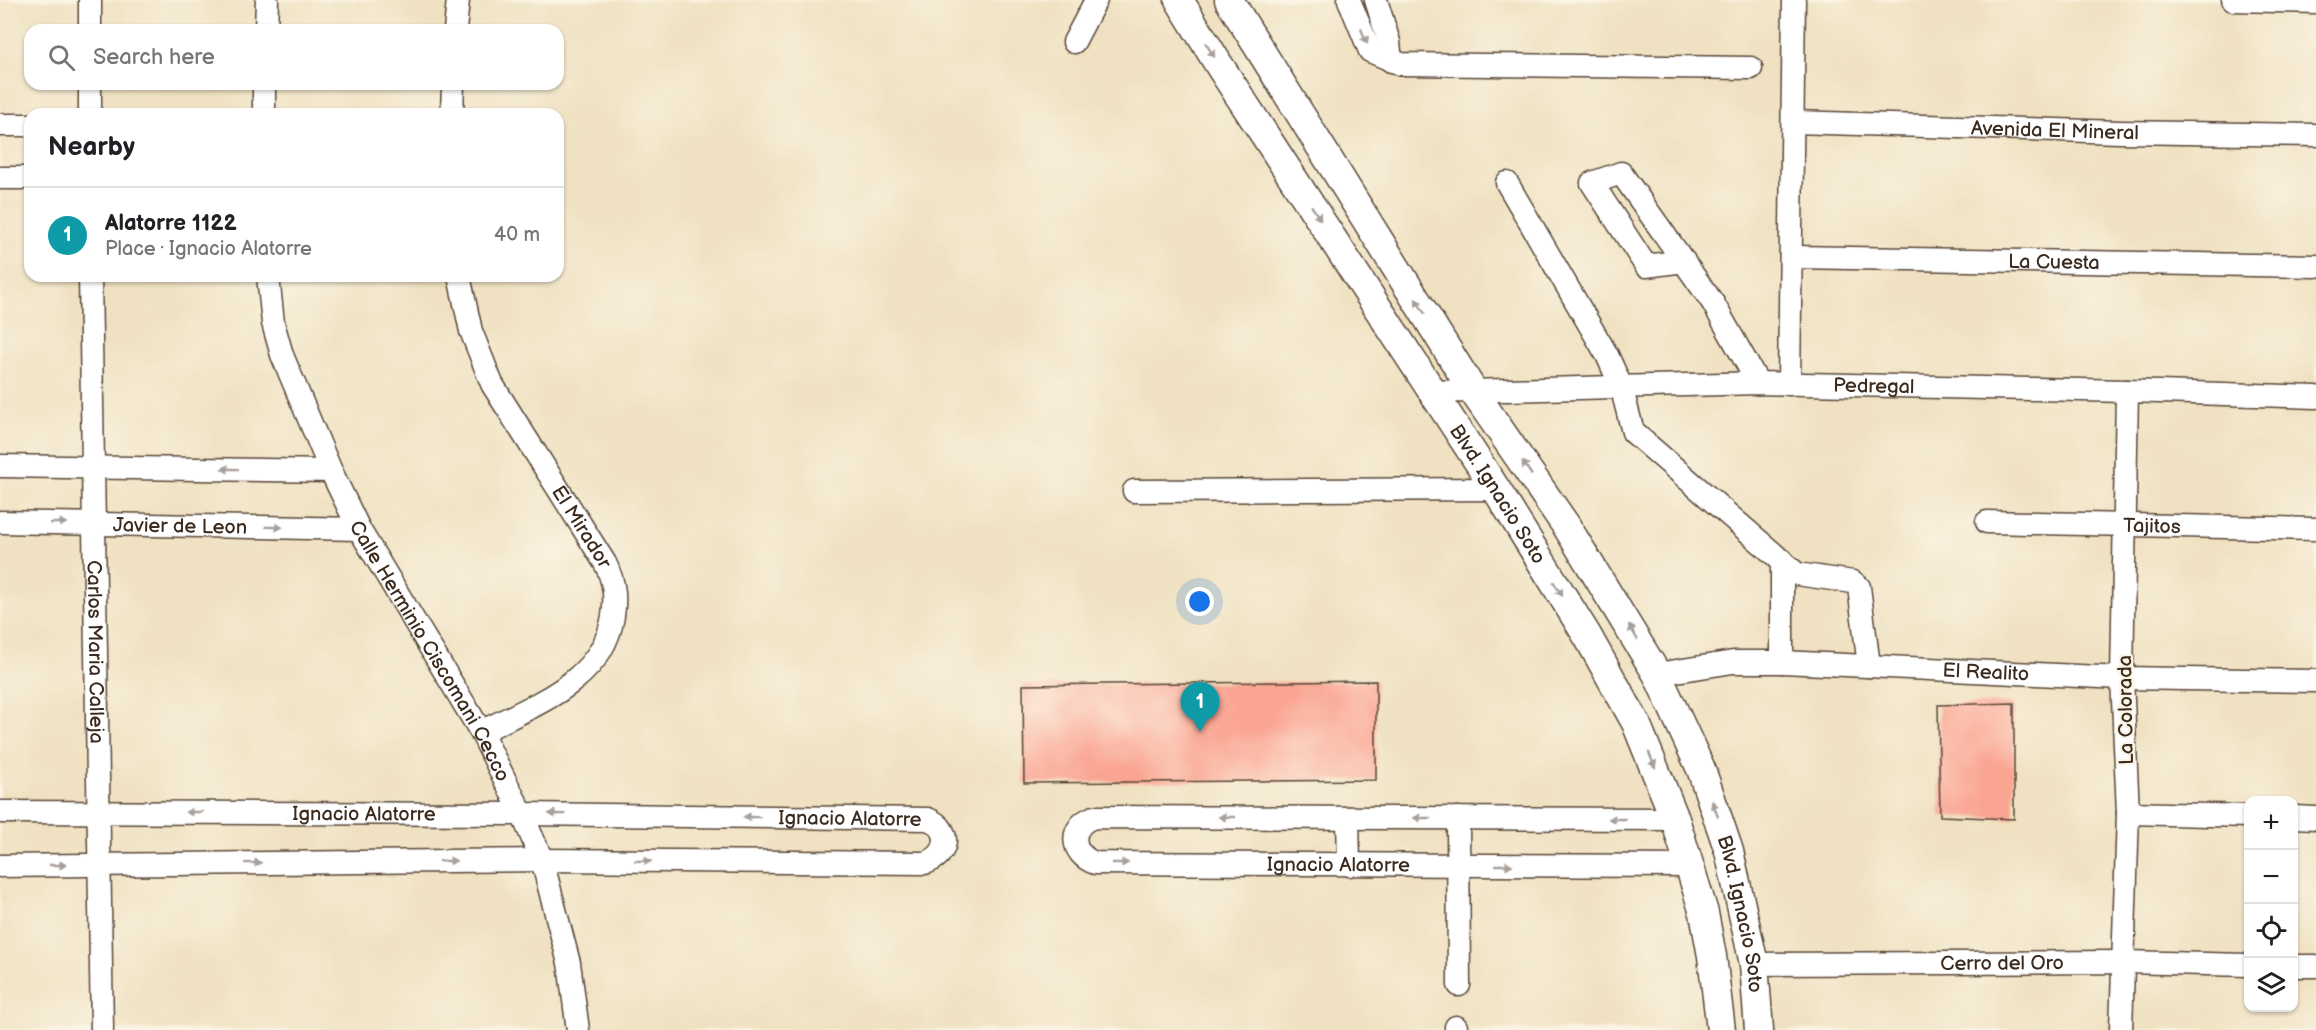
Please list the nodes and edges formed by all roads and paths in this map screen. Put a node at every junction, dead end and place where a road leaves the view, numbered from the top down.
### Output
1 (90, 0) edge
2 (267, 0) edge
3 (458, 0) edge
4 (1096, 0) edge
5 (1179, 0) edge
6 (1229, 0) edge
7 (1349, 0) edge
8 (1376, 0) edge
9 (1794, 0) edge
10 (2233, 0) edge
11 (2316, 2) edge
12 (90, 24) edge
13 (266, 24) edge
14 (456, 24) edge
15 (1074, 42) dead end
16 (1391, 62) junction
17 (1751, 68) dead end
18 (90, 90) edge
19 (264, 90) edge
20 (453, 90) edge
21 (90, 108) edge
22 (264, 108) edge
23 (453, 108) edge
24 (1793, 122) junction
25 (0, 125) edge
26 (24, 125) edge
27 (2316, 135) edge
28 (0, 178) edge
29 (24, 178) edge
30 (1507, 183) dead end
31 (1792, 257) junction
32 (1684, 261) dead end
33 (2316, 266) edge
34 (90, 282) edge
35 (269, 282) edge
36 (460, 282) edge
37 (1758, 383) junction
38 (1789, 384) junction
39 (1621, 387) junction
40 (1473, 391) junction
41 (2127, 391) junction
42 (1433, 392) junction
43 (2316, 397) edge
44 (0, 466) edge
45 (93, 466) junction
46 (331, 471) junction
47 (1496, 489) junction
48 (1134, 491) dead end
49 (0, 522) edge
50 (1987, 522) dead end
51 (95, 523) junction
52 (2126, 524) junction
53 (360, 529) junction
54 (2316, 529) edge
55 (1782, 560) junction
56 (1782, 662) junction
57 (1869, 666) junction
58 (1657, 674) junction
59 (2122, 678) junction
60 (2316, 681) edge
61 (481, 732) junction
62 (98, 811) junction
63 (0, 812) edge
64 (2128, 813) junction
65 (522, 814) junction
66 (2244, 816) edge
67 (2298, 817) edge
68 (1348, 818) junction
69 (1458, 818) junction
70 (2316, 818) edge
71 (1675, 819) junction
72 (542, 860) junction
73 (99, 865) junction
74 (1349, 865) junction
75 (1458, 865) junction
76 (0, 866) edge
77 (1690, 866) junction
78 (2124, 962) junction
79 (1754, 964) junction
80 (2244, 965) edge
81 (2298, 966) edge
82 (2316, 966) edge
83 (1459, 985) dead end
84 (102, 1030) edge
85 (578, 1030) edge
86 (1721, 1030) edge
87 (1759, 1030) edge
88 (2121, 1030) edge

1 - 12 street
2 - 13 street
3 - 14 street
4 - 15 street
5 -> 42 main road, Blvd. Ignacio Soto
40 -> 6 main road, Blvd. Ignacio Soto
7 -> 16 street
8 - 16 street
9 - 24 street
10 - 11 street
16 - 17 street
18 - 21 street
19 - 22 street
20 - 23 street
24 - 27 street, Avenida El Mineral
24 - 31 street
25 - 26 street
28 - 29 street
30 - 39 street
31 - 33 street, La Cuesta
31 - 38 street
32 - 37 street
34 - 45 street, Carlos Maria Calleja
35 - 46 street, Calle Herminio Ciscomani Cecco
36 - 61 street, El Mirador
37 - 38 street, Pedregal
37 - 39 street, Pedregal
38 - 41 street, Pedregal
39 - 40 street, Pedregal
39 - 55 street
40 - 42 street, Pedregal
58 -> 40 main road, Blvd. Ignacio Soto
41 - 43 street, Pedregal
41 - 52 street, La Colorada
42 - 47 main road, Blvd. Ignacio Soto
44 - 45 street
46 -> 45 street
45 - 51 street, Carlos Maria Calleja
46 - 53 street, Calle Herminio Ciscomani Cecco
47 - 48 street
47 -> 71 main road, Blvd. Ignacio Soto
49 -> 51 street, Javier de Leon
50 - 52 street, Tajitos
51 -> 53 street, Javier de Leon
51 - 62 street, Carlos Maria Calleja
52 - 54 street, Tajitos
52 - 59 street, La Colorada
53 - 61 street, Calle Herminio Ciscomani Cecco
55 - 56 street
55 - 57 street
56 - 57 street, El Realito
56 - 58 street, El Realito
57 - 59 street, El Realito
79 -> 58 main road, Blvd. Ignacio Soto
59 - 60 street, El Realito
59 - 64 street, La Colorada
61 - 65 street, Calle Herminio Ciscomani Cecco
62 - 63 street, Ignacio Alatorre
65 -> 62 street, Ignacio Alatorre
62 - 73 street, Carlos Maria Calleja
64 - 66 street
64 - 78 street, La Colorada
65 - 72 street, Calle Herminio Ciscomani Cecco
72 -> 65 street, Ignacio Alatorre
67 - 70 street
69 -> 68 street, Ignacio Alatorre
68 - 74 street
68 -> 74 street, Ignacio Alatorre
71 -> 69 street, Ignacio Alatorre
69 - 75 street
71 - 77 main road, Blvd. Ignacio Soto
71 - 79 main road
73 -> 72 street, Ignacio Alatorre
72 - 85 street, Calle Herminio Ciscomani Cecco
76 -> 73 street, Ignacio Alatorre
73 - 84 street, Carlos Maria Calleja
74 - 75 street, Ignacio Alatorre
75 -> 77 street, Ignacio Alatorre
75 - 83 street
77 - 86 main road, Blvd. Ignacio Soto
78 - 79 street, Cerro del Oro
78 - 80 street, Cerro del Oro
78 - 88 street, La Colorada
79 - 87 main road, Blvd. Ignacio Soto
81 - 82 street

